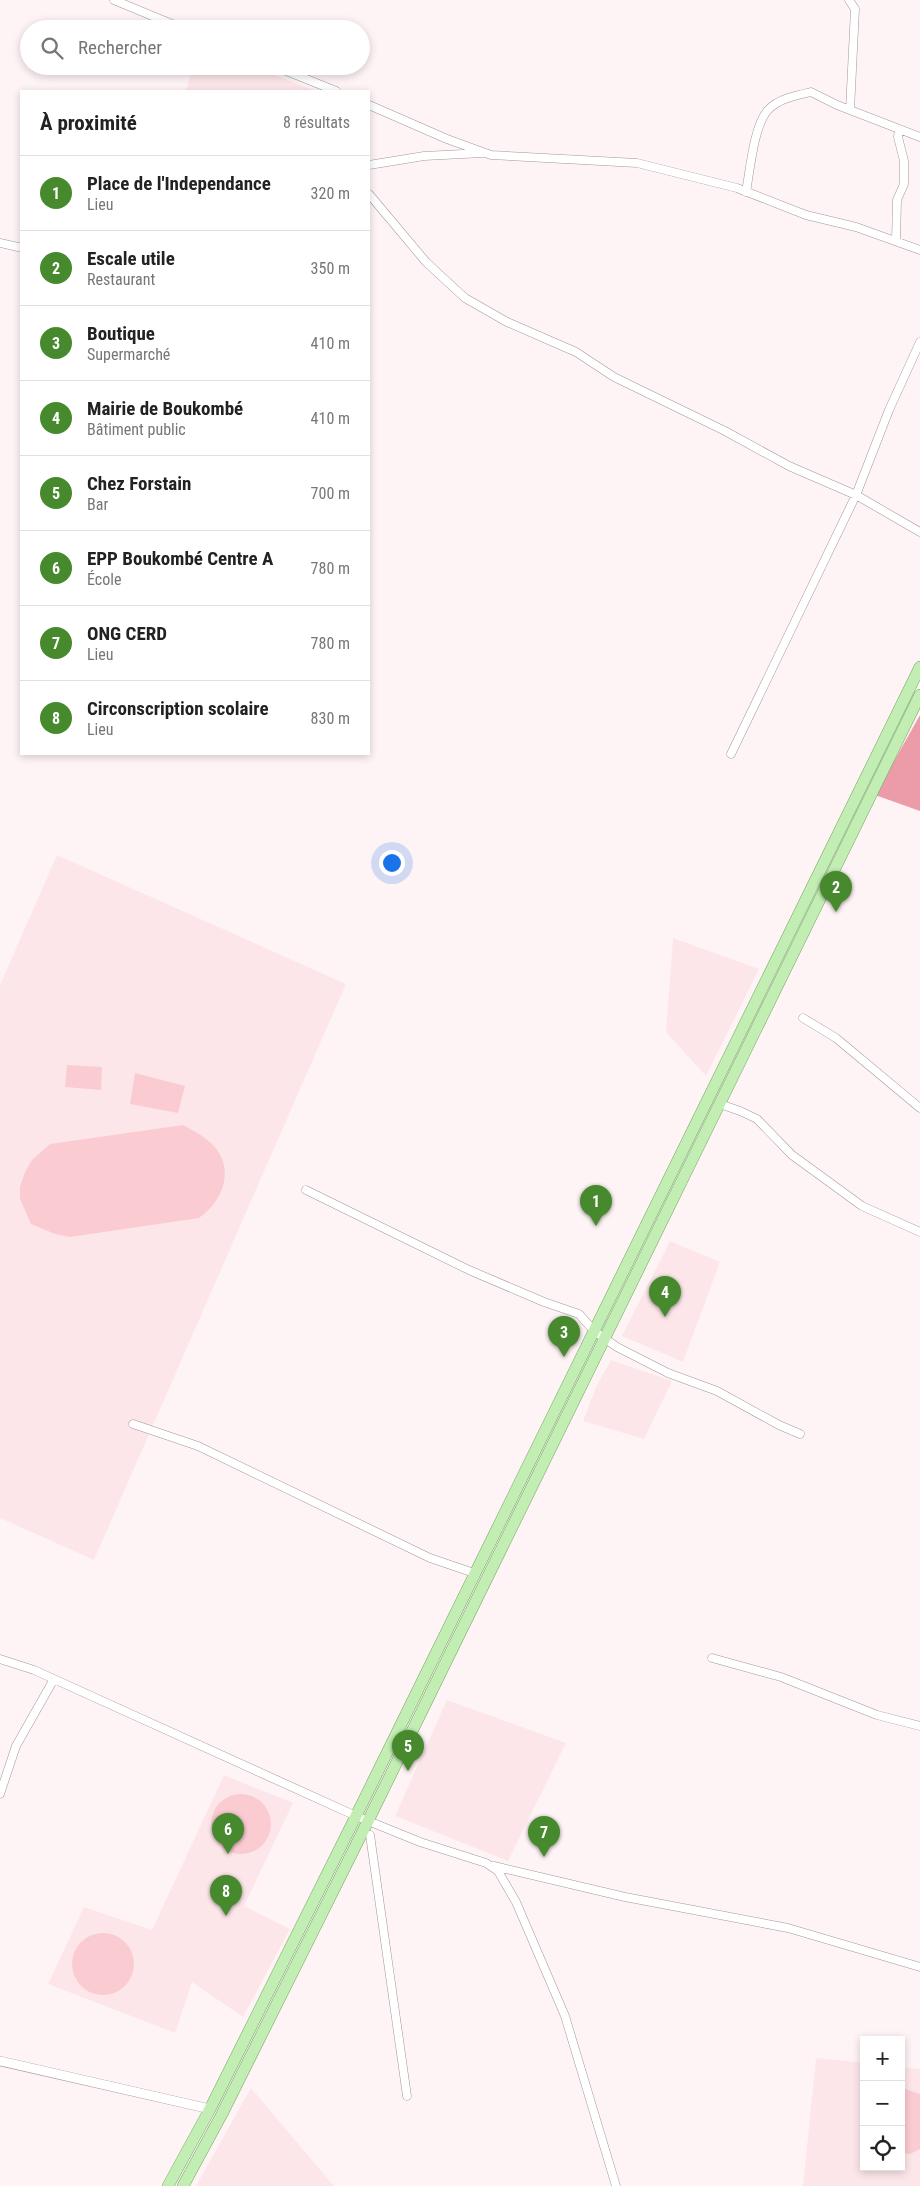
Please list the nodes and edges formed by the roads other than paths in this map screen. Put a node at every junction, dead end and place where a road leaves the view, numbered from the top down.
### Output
1 (114, 0) edge
2 (849, 0) edge
3 (162, 20) edge
4 (296, 75) edge
5 (334, 90) edge
6 (370, 105) edge
7 (850, 110) junction
8 (899, 130) junction
9 (920, 137) edge
10 (486, 153) junction
11 (370, 165) edge
12 (746, 192) junction
13 (370, 195) edge
14 (896, 241) junction
15 (0, 243) edge
16 (20, 246) edge
17 (920, 250) edge
18 (920, 342) edge
19 (856, 495) junction
20 (920, 532) edge
21 (920, 667) edge
22 (920, 695) edge
23 (731, 754) dead end
24 (803, 1018) dead end
25 (720, 1104) junction
26 (920, 1108) edge
27 (306, 1190) dead end
28 (920, 1232) edge
29 (594, 1331) junction
30 (605, 1338) junction
31 (133, 1424) dead end
32 (800, 1434) dead end
33 (474, 1573) junction
34 (712, 1658) dead end
35 (0, 1659) edge
36 (54, 1679) junction
37 (920, 1726) edge
38 (0, 1794) edge
39 (356, 1816) junction
40 (368, 1821) junction
41 (370, 1835) dead end
42 (486, 1863) junction
43 (920, 1967) edge
44 (0, 2061) edge
45 (407, 2096) dead end
46 (210, 2109) junction
47 (168, 2186) edge
48 (183, 2186) edge
49 (616, 2186) edge

1 - 3 street
2 - 7 street
4 - 5 street
6 - 10 street
7 - 8 street
7 - 12 street
8 - 9 street
8 - 14 street
10 - 11 street
10 - 12 street
12 - 14 street
13 - 19 street
14 - 17 street
15 - 16 street
18 - 19 street
19 - 20 street
19 - 23 street
21 - 29 main road
22 - 25 main road
24 - 26 street
25 - 28 street
25 - 30 main road
27 - 29 street
29 - 30 street
29 - 33 main road
30 - 32 street
30 - 40 main road
31 - 33 street
33 - 39 main road
34 - 37 street
35 - 36 street
36 - 38 street
36 - 39 street
39 - 40 street
39 - 46 main road
40 - 42 street
40 - 48 main road
41 - 45 street
42 - 43 street
42 - 49 street
44 - 46 street
46 - 47 main road

